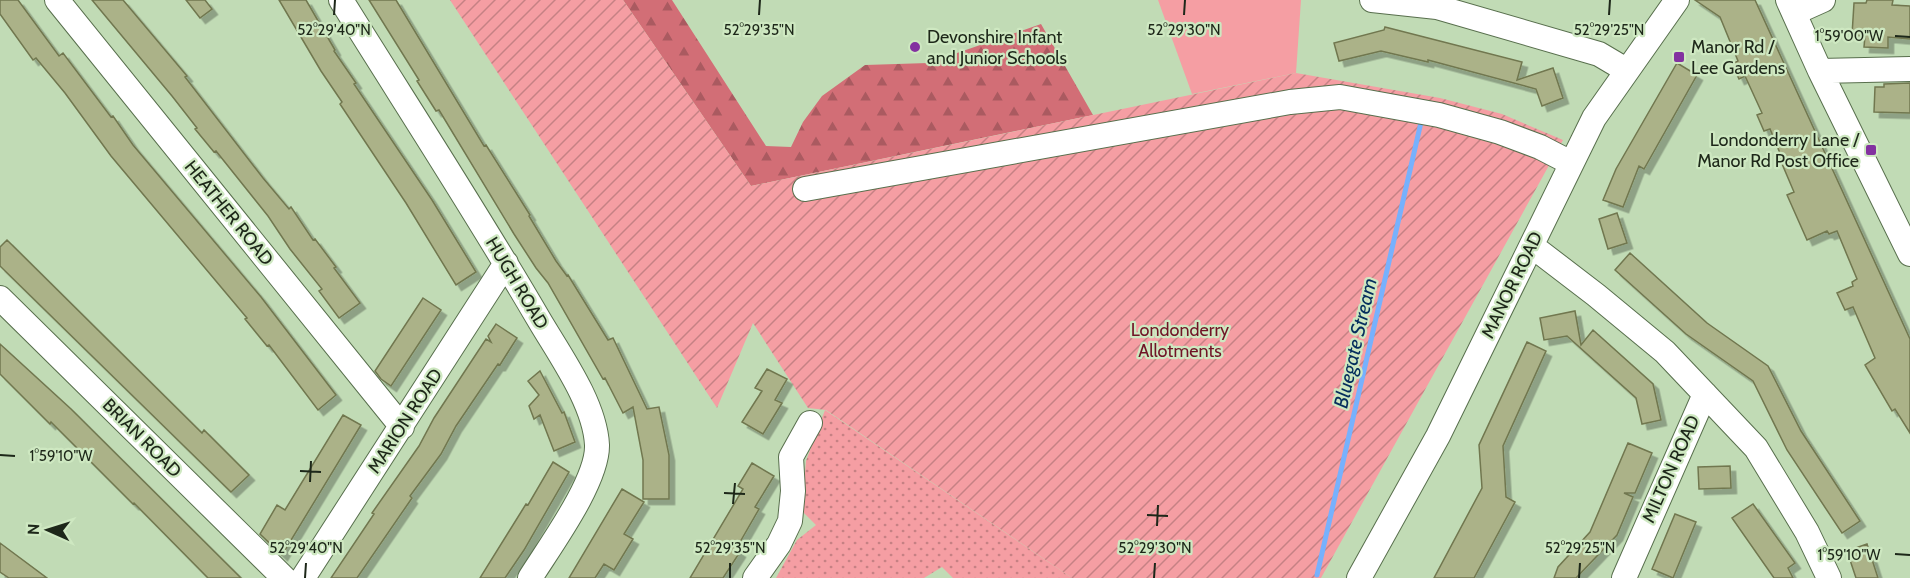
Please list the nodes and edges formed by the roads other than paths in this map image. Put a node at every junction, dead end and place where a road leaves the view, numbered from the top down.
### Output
1 (57, 0) edge
2 (341, 0) edge
3 (1372, 0) edge
4 (1677, 0) edge
5 (1823, 0) edge
6 (1791, 6) edge
7 (1910, 69) edge
8 (1626, 70) junction
9 (1820, 71) junction
10 (1571, 163) junction
11 (805, 189) dead end
12 (1532, 246) junction
13 (1910, 255) edge
14 (506, 263) junction
15 (0, 298) edge
16 (1705, 394) junction
17 (810, 423) dead end
18 (402, 427) junction
19 (285, 578) edge
20 (303, 578) edge
21 (530, 578) edge
22 (755, 578) edge
23 (1359, 578) edge
24 (1624, 578) edge
25 (1829, 578) edge

1 - 18 street, HEATHER ROAD
2 - 14 street, HUGH ROAD
3 - 8 street
4 - 8 street, MANOR ROAD
5 - 6 street
6 - 9 street
7 - 9 street
8 - 10 street, MANOR ROAD
9 - 13 street
10 - 11 street
10 - 12 street, MANOR ROAD
12 - 16 street
12 - 23 street, MANOR ROAD
14 - 18 street, MARION ROAD
14 - 21 street, HUGH ROAD
15 - 19 street, BRIAN ROAD
16 - 24 street, MILTON ROAD
16 - 25 street
17 - 22 street
18 - 20 street, MARION ROAD

